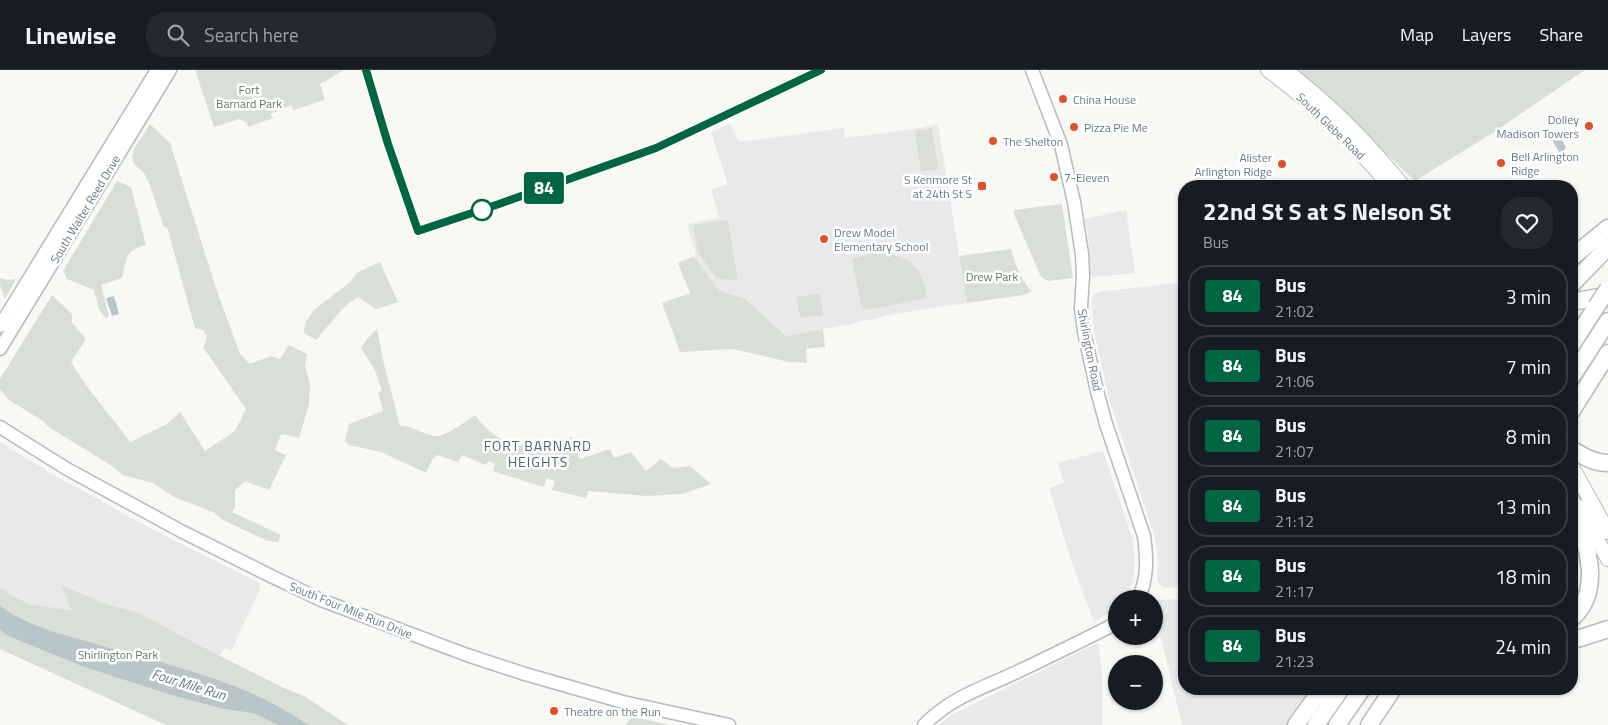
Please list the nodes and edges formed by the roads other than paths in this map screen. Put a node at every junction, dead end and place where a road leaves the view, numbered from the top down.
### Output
1 (156, 70) edge
2 (170, 70) edge
3 (1032, 70) edge
4 (1268, 70) edge
5 (1285, 70) edge
6 (1385, 180) edge
7 (1398, 180) edge
8 (1608, 228) edge
9 (1608, 247) edge
10 (1578, 252) edge
11 (1578, 278) edge
12 (1608, 288) edge
13 (1578, 301) edge
14 (1602, 302) edge
15 (1608, 321) edge
16 (0, 326) edge
17 (1578, 336) edge
18 (0, 349) edge
19 (1608, 354) edge
20 (1578, 367) edge
21 (1608, 372) edge
22 (1578, 401) edge
23 (1578, 404) edge
24 (0, 427) edge
25 (1578, 453) edge
26 (1608, 463) edge
27 (1578, 478) edge
28 (1578, 505) edge
29 (1578, 521) edge
30 (1608, 532) edge
31 (1608, 559) edge
32 (1142, 590) edge
33 (1578, 613) edge
34 (1108, 627) edge
35 (1608, 629) edge
36 (1578, 639) edge
37 (1318, 695) edge
38 (1337, 695) edge
39 (1359, 695) edge
40 (1360, 695) edge
41 (1389, 695) edge
42 (1400, 695) edge
43 (1381, 707) junction
44 (729, 725) edge
45 (924, 725) edge
46 (1296, 725) edge
47 (1316, 725) edge
48 (1337, 725) edge
49 (1345, 725) edge
50 (1369, 725) edge

1 - 16 main road, South Walter Reed Drive
2 - 18 main road, South Walter Reed Drive
3 - 32 main road, Shirlington Road
4 - 6 main road, South Glebe Road
5 - 7 main road, South Glebe Road
8 - 10 highway
9 - 11 highway
12 - 14 highway, bridge
13 - 14 highway
14 - 17 highway
15 - 20 highway
19 - 22 highway
21 - 23 highway
24 - 44 main road, South Four Mile Run Drive
25 - 26 highway
27 - 30 main road
28 - 31 main road
29 - 33 highway
34 - 45 main road
35 - 36 highway
37 - 46 highway
38 - 47 highway
39 - 48 highway
40 - 49 highway
41 - 43 highway
42 - 43 highway
43 - 50 highway

